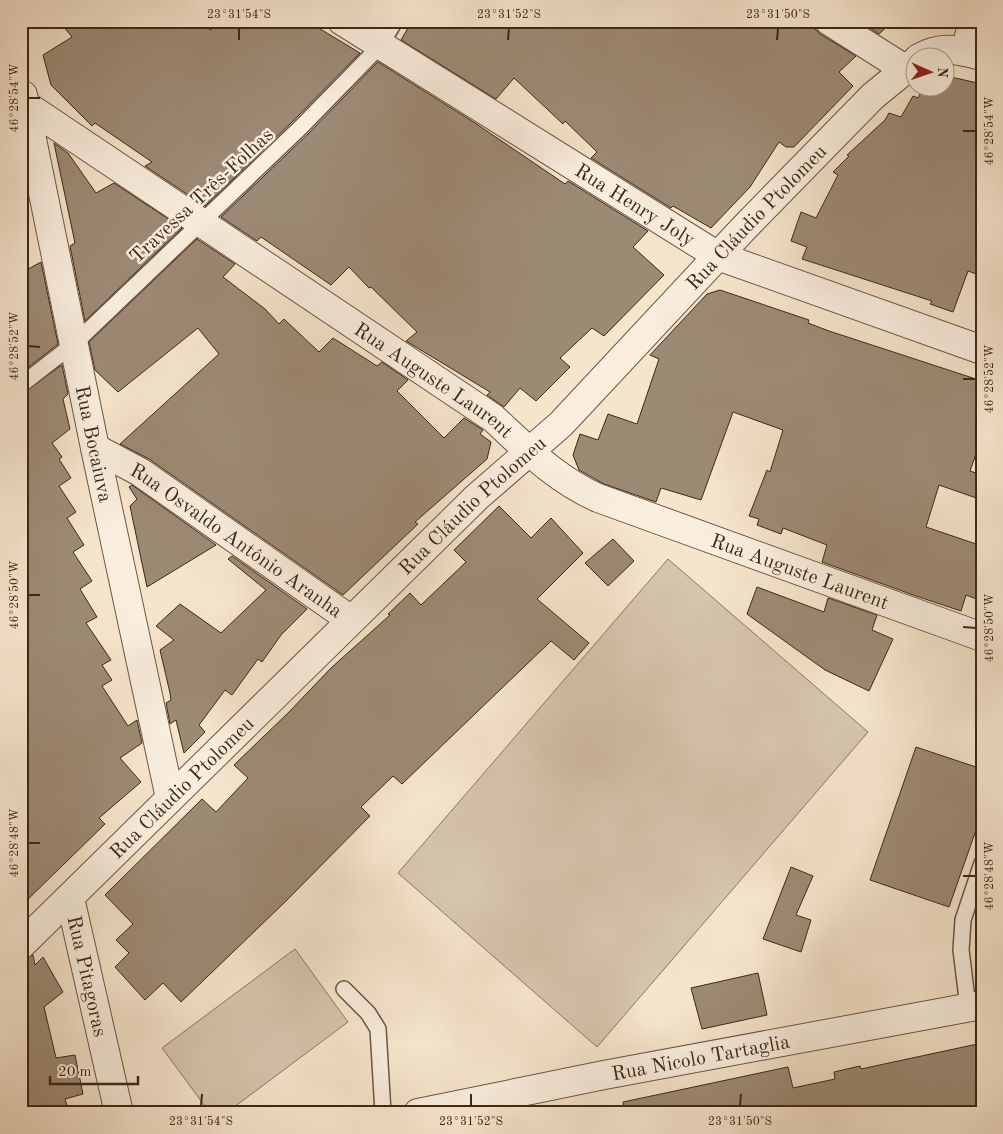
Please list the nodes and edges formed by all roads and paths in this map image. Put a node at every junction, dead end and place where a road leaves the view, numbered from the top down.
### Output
1 (342, 21) edge
2 (395, 21) edge
3 (829, 21) edge
4 (973, 21) edge
5 (380, 46) junction
6 (956, 50) edge
7 (973, 54) edge
8 (906, 59) edge
9 (906, 68) edge
10 (23, 97) edge
11 (202, 223) junction
12 (718, 256) junction
13 (75, 343) junction
14 (982, 350) edge
15 (21, 385) edge
16 (95, 448) junction
17 (529, 452) junction
18 (351, 620) junction
19 (982, 637) edge
20 (170, 798) junction
21 (982, 863) edge
22 (70, 898) junction
23 (21, 945) edge
24 (344, 989) dead end
25 (975, 1006) edge
26 (119, 1113) edge
27 (383, 1113) edge
28 (418, 1113) edge

1 - 5 street, Rua Henry Joly
2 - 5 lane, Travessa Três-Folhas
3 - 8 street
4 - 7 street
5 - 11 lane, Travessa Três-Folhas
5 - 12 street, Rua Henry Joly
6 - 7 street, Rua Cláudio Ptolomeu
9 - 12 street, Rua Cláudio Ptolomeu
10 - 11 street, Rua Auguste Laurent
10 - 13 street, Rua Bocaiuva
11 - 13 lane, Travessa Três-Folhas
11 - 17 street, Rua Auguste Laurent
12 - 14 street, Rua Henry Joly
12 - 17 street, Rua Cláudio Ptolomeu
13 - 15 lane, Travessa Três-Folhas
13 - 16 street, Rua Bocaiuva
16 - 18 street, Rua Osvaldo Antônio Aranha
16 - 20 street, Rua Bocaiuva
17 - 18 street, Rua Cláudio Ptolomeu
17 - 19 street, Rua Auguste Laurent
18 - 20 street, Rua Cláudio Ptolomeu
20 - 22 street, Rua Cláudio Ptolomeu
21 - 25 lane
22 - 23 street, Rua Cláudio Ptolomeu
22 - 26 street, Rua Pitagoras
24 - 27 lane
25 - 28 street, Rua Nicolo Tartaglia

